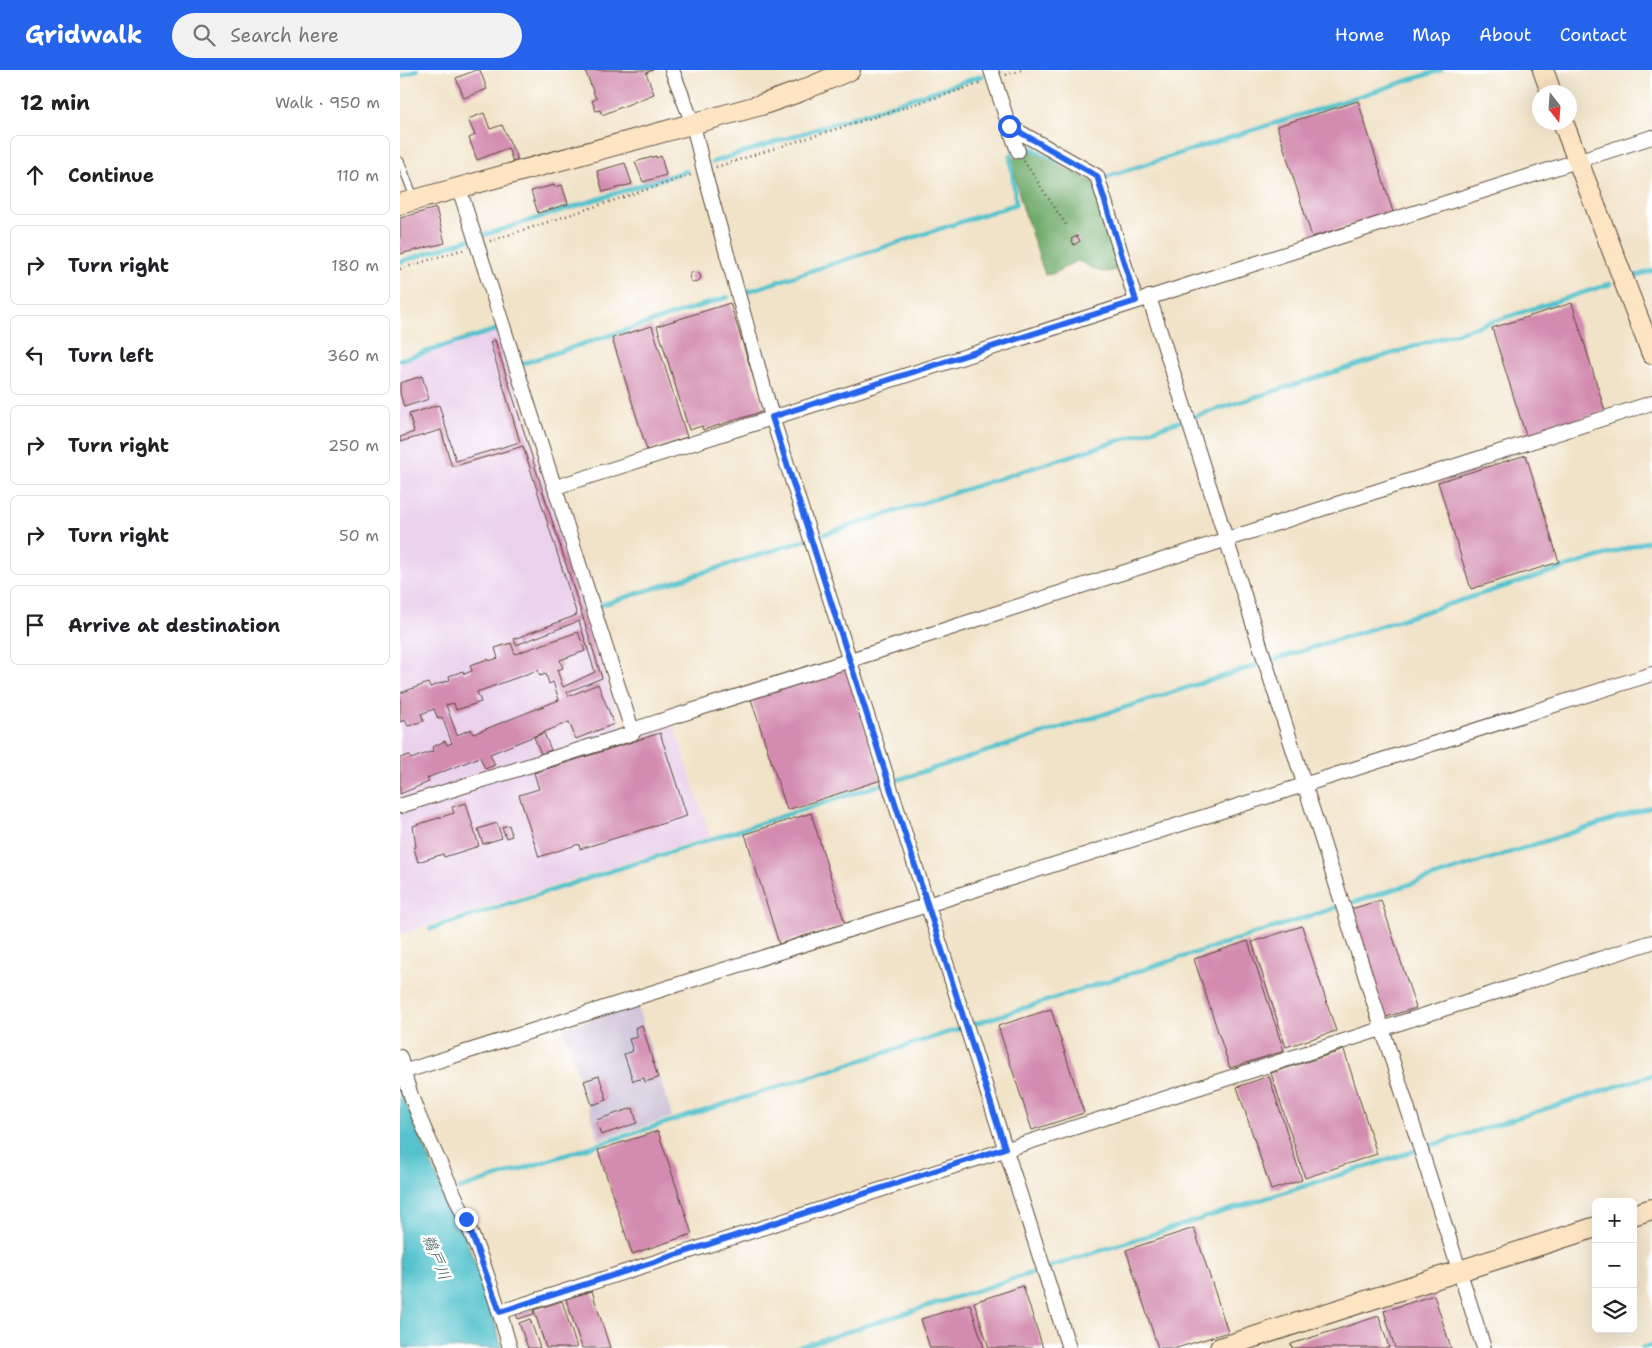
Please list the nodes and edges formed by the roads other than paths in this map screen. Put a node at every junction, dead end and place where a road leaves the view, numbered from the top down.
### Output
1 (672, 70) edge
2 (850, 70) edge
3 (991, 70) edge
4 (1543, 70) edge
5 (1548, 85) edge
6 (694, 124) junction
7 (1009, 126) junction
8 (1566, 130) edge
9 (1652, 137) edge
10 (1018, 152) road end
11 (1578, 160) junction
12 (400, 161) edge
13 (459, 188) junction
14 (408, 202) edge
15 (1142, 299) junction
16 (1652, 354) edge
17 (1652, 403) edge
18 (772, 417) junction
19 (556, 487) junction
20 (1226, 541) junction
21 (849, 660) junction
22 (1652, 674) edge
23 (632, 730) junction
24 (1304, 785) junction
25 (400, 806) edge
26 (928, 905) junction
27 (1652, 942) edge
28 (1382, 1028) junction
29 (400, 1057) edge
30 (403, 1072) junction
31 (1005, 1148) junction
32 (1652, 1209) edge
33 (1637, 1214) edge
34 (1592, 1228) edge
35 (1460, 1271) junction
36 (500, 1312) junction
37 (510, 1348) edge
38 (1069, 1348) edge
39 (1220, 1348) edge
40 (1484, 1348) edge

1 - 6 street
2 - 6 street
3 - 7 street
4 - 5 street
6 - 13 street
6 - 18 street
7 - 10 street
7 - 15 street
8 - 11 street
9 - 11 street
11 - 15 street
11 - 16 street
12 - 14 lane
13 - 14 street
13 - 19 street
15 - 18 street
15 - 20 street
17 - 20 street
18 - 19 street
18 - 21 street
19 - 23 street
20 - 21 street
20 - 24 street
21 - 23 street
21 - 26 street
22 - 24 street
23 - 25 street
24 - 26 street
24 - 28 street
26 - 30 street
26 - 31 street
27 - 28 street
28 - 31 street
28 - 35 street
29 - 30 street
30 - 36 street
31 - 36 street
31 - 38 street
32 - 33 street
34 - 35 street
35 - 39 street
35 - 40 street
36 - 37 street

